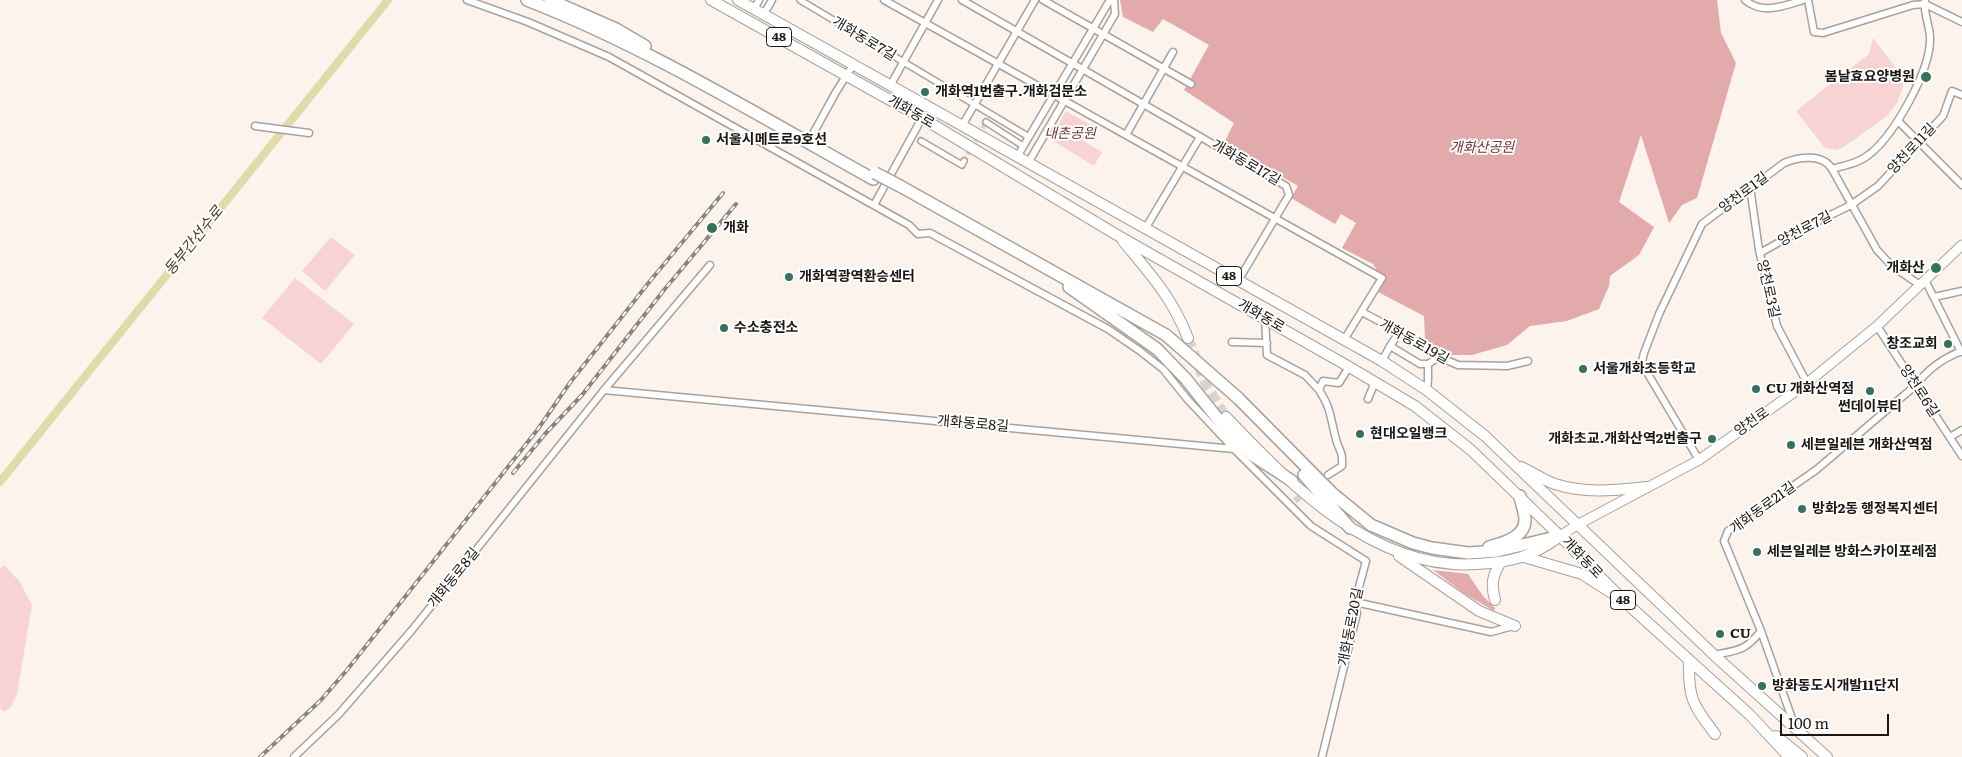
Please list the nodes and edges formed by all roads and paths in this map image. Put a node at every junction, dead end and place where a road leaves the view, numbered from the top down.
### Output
1 (469, 0) edge
2 (527, 0) edge
3 (550, 0) edge
4 (711, 0) edge
5 (738, 0) edge
6 (772, 0) edge
7 (800, 0) edge
8 (884, 0) edge
9 (938, 0) edge
10 (962, 0) edge
11 (1035, 0) edge
12 (1043, 0) edge
13 (1112, 0) edge
14 (1745, 0) edge
15 (1803, 0) edge
16 (1808, 0) edge
17 (1925, 2) edge
18 (757, 4) edge
19 (764, 14) junction
20 (924, 22) junction
21 (1962, 22) edge
22 (1093, 28) junction
23 (1017, 32) junction
24 (1103, 34) junction
25 (815, 42) junction
26 (792, 44) junction
27 (1173, 52) dead end
28 (903, 63) junction
29 (998, 64) junction
30 (1072, 64) junction
31 (854, 65) junction
32 (1164, 69) junction
33 (1083, 70) junction
34 (847, 76) junction
35 (1191, 84) dead end
36 (890, 86) junction
37 (1054, 95) junction
38 (1962, 96) edge
39 (1065, 101) junction
40 (1143, 104) junction
41 (974, 105) junction
42 (922, 118) junction
43 (1898, 121) junction
44 (986, 122) dead end
45 (784, 126) junction
46 (962, 126) junction
47 (258, 127) dead end
48 (814, 132) dead end
49 (309, 133) dead end
50 (1126, 135) junction
51 (1029, 137) junction
52 (1200, 137) junction
53 (921, 141) dead end
54 (1919, 142) junction
55 (1024, 146) junction
56 (1017, 157) junction
57 (964, 161) dead end
58 (1028, 163) junction
59 (1182, 167) junction
60 (1832, 169) junction
61 (1962, 184) edge
62 (1750, 187) junction
63 (898, 189) junction
64 (874, 205) junction
65 (1851, 205) junction
66 (1274, 218) junction
67 (1145, 229) junction
68 (1117, 235) junction
69 (1962, 245) edge
70 (1760, 254) junction
71 (710, 265) dead end
72 (1238, 281) junction
73 (1923, 282) junction
74 (1067, 286) junction
75 (1962, 291) edge
76 (1934, 298) junction
77 (1362, 312) junction
78 (1265, 318) junction
79 (1877, 326) junction
80 (1399, 333) junction
81 (1188, 338) tunnel mouth
82 (1344, 340) junction
83 (1232, 342) dead end
84 (1267, 343) junction
85 (1390, 346) junction
86 (1962, 352) edge
87 (1439, 357) junction
88 (1382, 361) junction
89 (1528, 361) dead end
90 (1428, 364) junction
91 (1349, 367) junction
92 (1376, 382) junction
93 (1807, 383) junction
94 (1915, 386) junction
95 (604, 390) junction
96 (1320, 390) junction
97 (1427, 390) junction
98 (1368, 399) dead end
99 (1226, 417) tunnel mouth
100 (1962, 430) edge
101 (1950, 438) junction
102 (1234, 449) junction
103 (1962, 456) edge
104 (1699, 460) junction
105 (1514, 463) junction
106 (1328, 475) dead end
107 (1292, 481) junction
108 (1647, 487) junction
109 (1520, 496) junction
110 (1577, 525) junction
111 (1350, 528) junction
112 (1560, 536) junction
113 (1393, 551) junction
114 (1468, 553) junction
115 (1524, 557) junction
116 (1500, 563) junction
117 (1495, 600) dead end
118 (1355, 602) junction
119 (1625, 602) junction
120 (1515, 626) joint
121 (1761, 630) junction
122 (1714, 655) junction
123 (1689, 661) junction
124 (1750, 715) junction
125 (1797, 732) junction
126 (1715, 734) dead end
127 (294, 757) edge
128 (1322, 757) edge
129 (1789, 757) edge
130 (1802, 757) edge
131 (1816, 757) edge
132 (1827, 757) edge

1 - 64 street
2 - 45 highway
3 - 45 highway
4 - 26 main road, 개화동로 / 48
5 - 18 main road, 개화동로 / 48
6 - 19 street
7 - 28 street, 개화동로7길
8 - 20 street
9 - 20 street
10 - 23 street
11 - 23 street
12 - 22 street
13 - 22 street
13 - 24 street
14 - 15 street
16 - 17 street
17 - 21 street
17 - 43 street
18 - 19 main road, 개화동로 / 48
19 - 25 main road, 개화동로 / 48
20 - 28 street
20 - 29 street
22 - 24 street
22 - 30 street
23 - 29 street
23 - 30 street
24 - 32 street
24 - 33 street
25 - 26 main road
25 - 31 main road, 개화동로 / 48
26 - 34 main road, 개화동로 / 48
27 - 32 street
28 - 36 street
28 - 41 street, 개화동로7길
29 - 37 street
29 - 41 street
30 - 33 street
30 - 37 street
31 - 34 street
31 - 36 main road, 개화동로 / 48
32 - 35 street
32 - 40 street
33 - 39 street
33 - 40 street
34 - 42 main road, 개화동로 / 48
34 - 48 street
36 - 46 main road, 개화동로 / 48
37 - 39 street
37 - 51 street
38 - 54 street, 양천로11길
39 - 50 street
39 - 58 street
40 - 50 street
40 - 52 street
41 - 46 street
41 - 51 street, 개화동로7길
42 - 64 street
42 - 68 main road, 개화동로 / 48
43 - 54 street
43 - 60 street
44 - 55 street
45 - 63 highway, bridge
46 - 56 main road, 개화동로 / 48
47 - 49 street
50 - 59 street
51 - 55 street
52 - 59 street
52 - 66 street, 개화동로17길
53 - 57 street
54 - 61 street
54 - 65 street, 양천로11길
55 - 56 street
56 - 58 main road, 개화동로 / 48
58 - 67 main road, 개화동로 / 48
59 - 66 street
59 - 67 street
60 - 62 street, 양천로1길
60 - 65 street
62 - 70 street, 양천로3길
62 - 104 street, 양천로1길
63 - 74 highway
63 - 114 highway
64 - 102 street
65 - 70 street, 양천로7길
65 - 73 street
66 - 72 street, 개화동로17길
66 - 77 street
67 - 72 main road, 개화동로 / 48
68 - 78 main road, 개화동로 / 48
68 - 81 main road
69 - 73 main road, 양천로
70 - 93 street, 양천로3길
71 - 95 street, 개화동로8길
72 - 82 main road, 개화동로 / 48
73 - 76 street
73 - 79 main road, 양천로
74 - 107 highway
74 - 111 highway
75 - 76 street
76 - 86 street
77 - 80 street, 개화동로19길
77 - 82 street
78 - 84 street
78 - 91 main road, 개화동로 / 48
79 - 93 main road, 양천로
79 - 94 street, 양천로6길
80 - 85 street
80 - 87 street, 개화동로19길
82 - 88 main road, 개화동로 / 48
83 - 84 street
84 - 96 street
85 - 88 street
85 - 90 street
86 - 94 street, 개화동로21길
87 - 89 street, 개화동로19길
87 - 90 street
88 - 97 main road, 개화동로 / 48
90 - 97 street
91 - 92 main road, 개화동로 / 48
91 - 96 street
92 - 98 street
92 - 109 main road, 개화동로 / 48
93 - 104 main road, 양천로
94 - 101 street, 양천로6길
94 - 121 street, 개화동로21길
95 - 102 street, 개화동로8길
95 - 127 street, 개화동로8길
96 - 106 street
97 - 105 main road, 개화동로 / 48
99 - 107 main road
100 - 101 street
101 - 103 street, 양천로6길
102 - 118 street, 개화동로20길
104 - 108 main road, 양천로
105 - 108 main road
105 - 110 main road, 개화동로 / 48
107 - 111 main road
108 - 110 main road, 양천로
109 - 112 main road, 개화동로 / 48
109 - 114 highway
110 - 112 main road, 양천로
110 - 122 main road, 개화동로
111 - 113 main road
112 - 114 highway
112 - 115 main road
112 - 119 main road, 개화동로 / 48
113 - 116 main road
113 - 120 main road
115 - 116 main road
115 - 119 main road
116 - 117 main road
118 - 120 street
118 - 128 street, 개화동로20길
119 - 123 main road, 개화동로 / 48
121 - 122 street
121 - 125 street, 개화동로21길
122 - 125 main road, 개화동로
123 - 124 main road, 개화동로 / 48
123 - 126 main road
124 - 129 main road, 개화동로 / 48
124 - 130 main road, 개화동로
125 - 131 main road, 개화동로
125 - 132 main road, 개화동로

